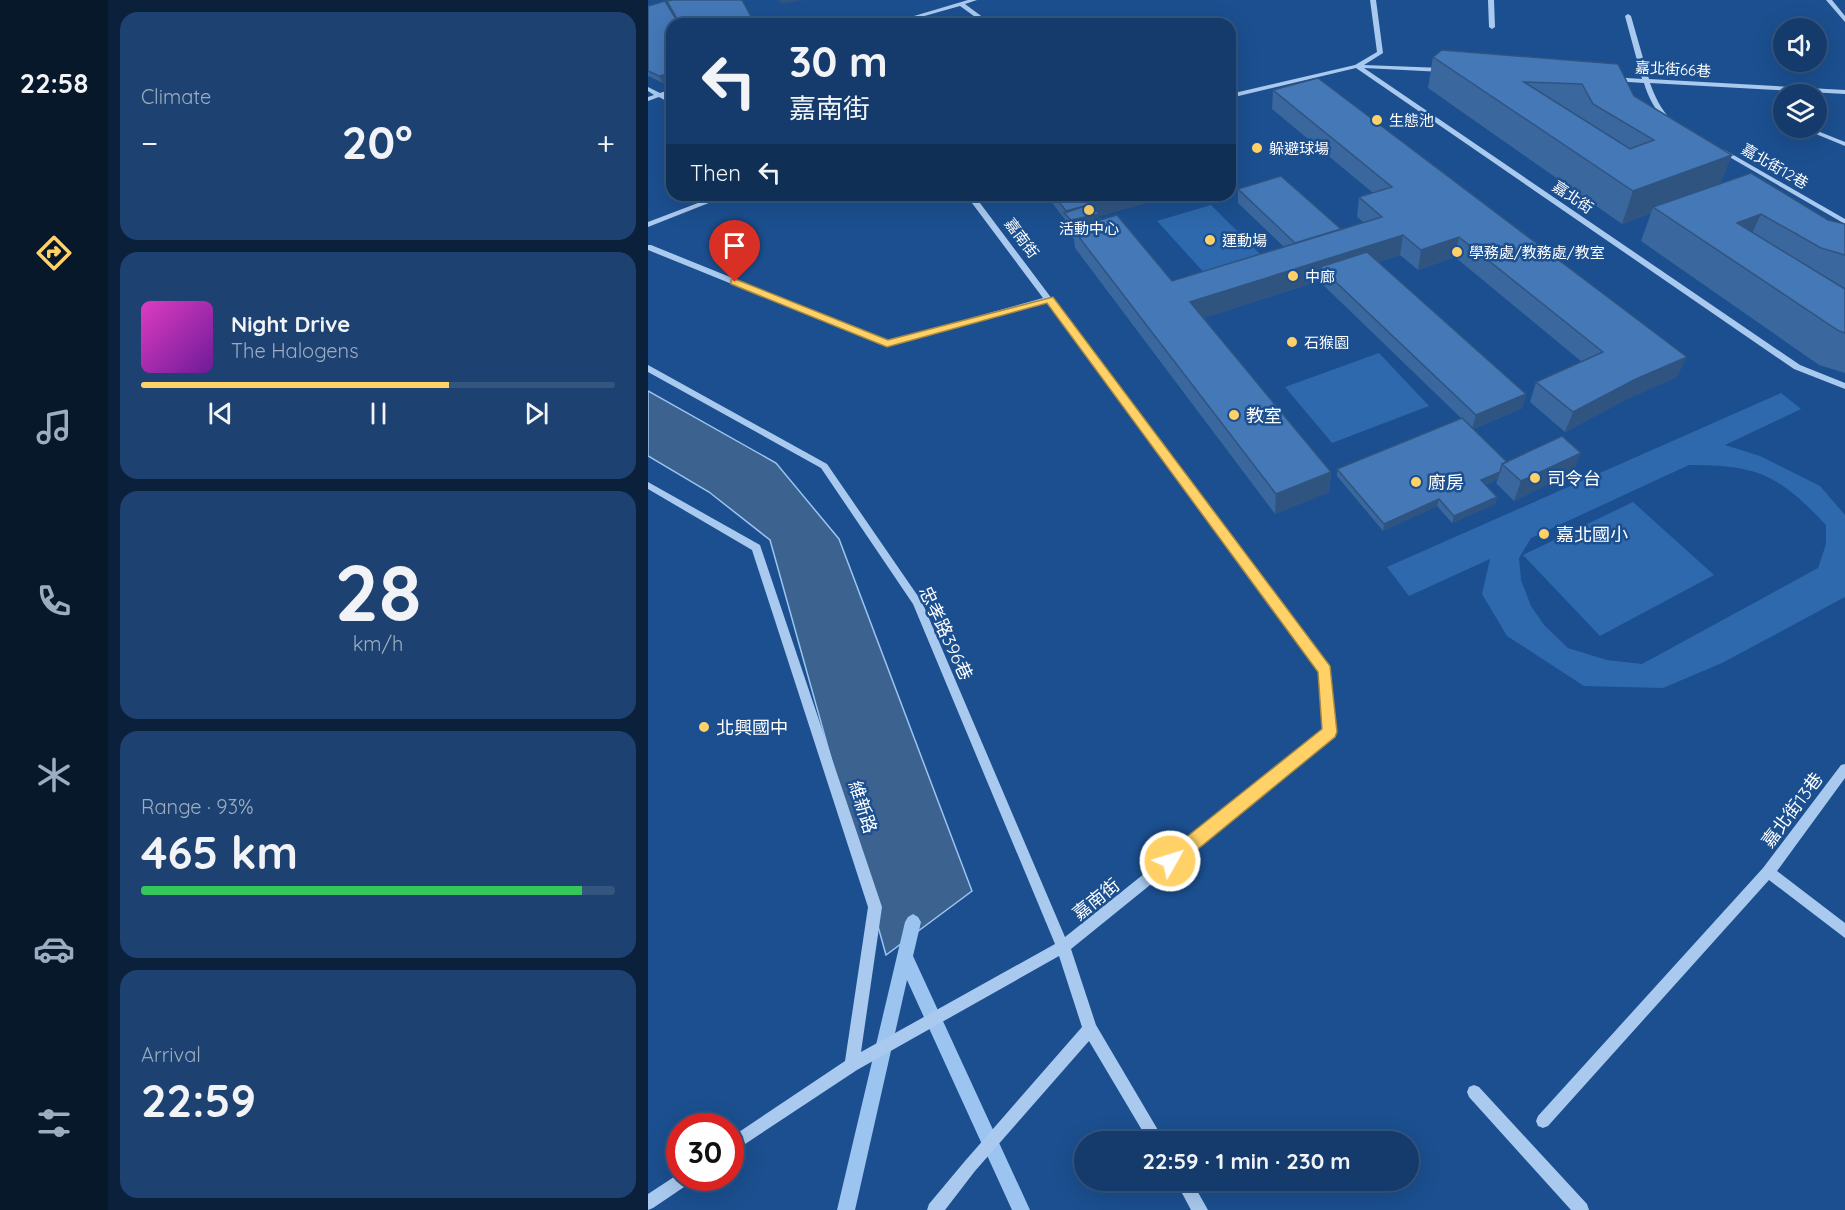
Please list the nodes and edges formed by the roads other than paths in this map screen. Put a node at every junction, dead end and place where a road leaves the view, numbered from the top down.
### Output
1 (974, 0) edge
2 (1373, 0) edge
3 (1491, 0) edge
4 (1829, 0) edge
5 (961, 4) junction
6 (1628, 16) dead end
7 (911, 18) edge
8 (981, 18) edge
9 (1845, 20) edge
10 (1492, 27) dead end
11 (1357, 66) junction
12 (1449, 71) edge
13 (1599, 78) edge
14 (1646, 81) junction
15 (648, 89) edge
16 (1845, 92) edge
17 (666, 93) edge
18 (1236, 95) edge
19 (656, 96) junction
20 (648, 99) edge
21 (666, 100) edge
22 (1672, 122) edge
23 (1827, 137) edge
24 (1845, 144) edge
25 (1713, 146) edge
26 (710, 201) edge
27 (975, 201) edge
28 (1845, 222) edge
29 (648, 225) edge
30 (648, 247) edge
31 (1049, 299) junction
32 (648, 368) edge
33 (1845, 386) edge
34 (648, 485) edge
35 (1844, 772) edge
36 (1768, 872) junction
37 (1845, 931) edge
38 (1063, 947) junction
39 (1090, 1029) junction
40 (852, 1065) junction
41 (1474, 1092) dead end
42 (1543, 1121) dead end
43 (1151, 1131) edge
44 (744, 1138) edge
45 (666, 1191) edge
46 (1189, 1191) edge
47 (648, 1203) edge
48 (935, 1210) edge
49 (1200, 1210) edge
50 (1581, 1210) edge

1 - 5 street
2 - 11 street
3 - 10 street
4 - 9 street
5 - 7 street
5 - 8 street
6 - 14 street
11 - 12 street
11 - 18 street
11 - 33 street, 嘉北街
13 - 14 street, 嘉北街66巷
14 - 16 street, 嘉北街66巷
14 - 22 street
15 - 19 street
17 - 19 street
19 - 20 street
19 - 21 street
23 - 24 street
25 - 28 street, 嘉北街12巷
26 - 29 street
27 - 31 street, 嘉南街
30 - 31 street
31 - 38 street, 嘉南街
32 - 38 street, 忠孝路396巷
34 - 40 street, 維新路
35 - 36 street, 嘉北街13巷
36 - 37 street
36 - 42 street, 嘉北街13巷
38 - 39 street, 忠孝路396巷
38 - 40 street
39 - 43 street, 忠孝路396巷
39 - 48 street
40 - 44 street
41 - 50 street
45 - 47 street
46 - 49 street

